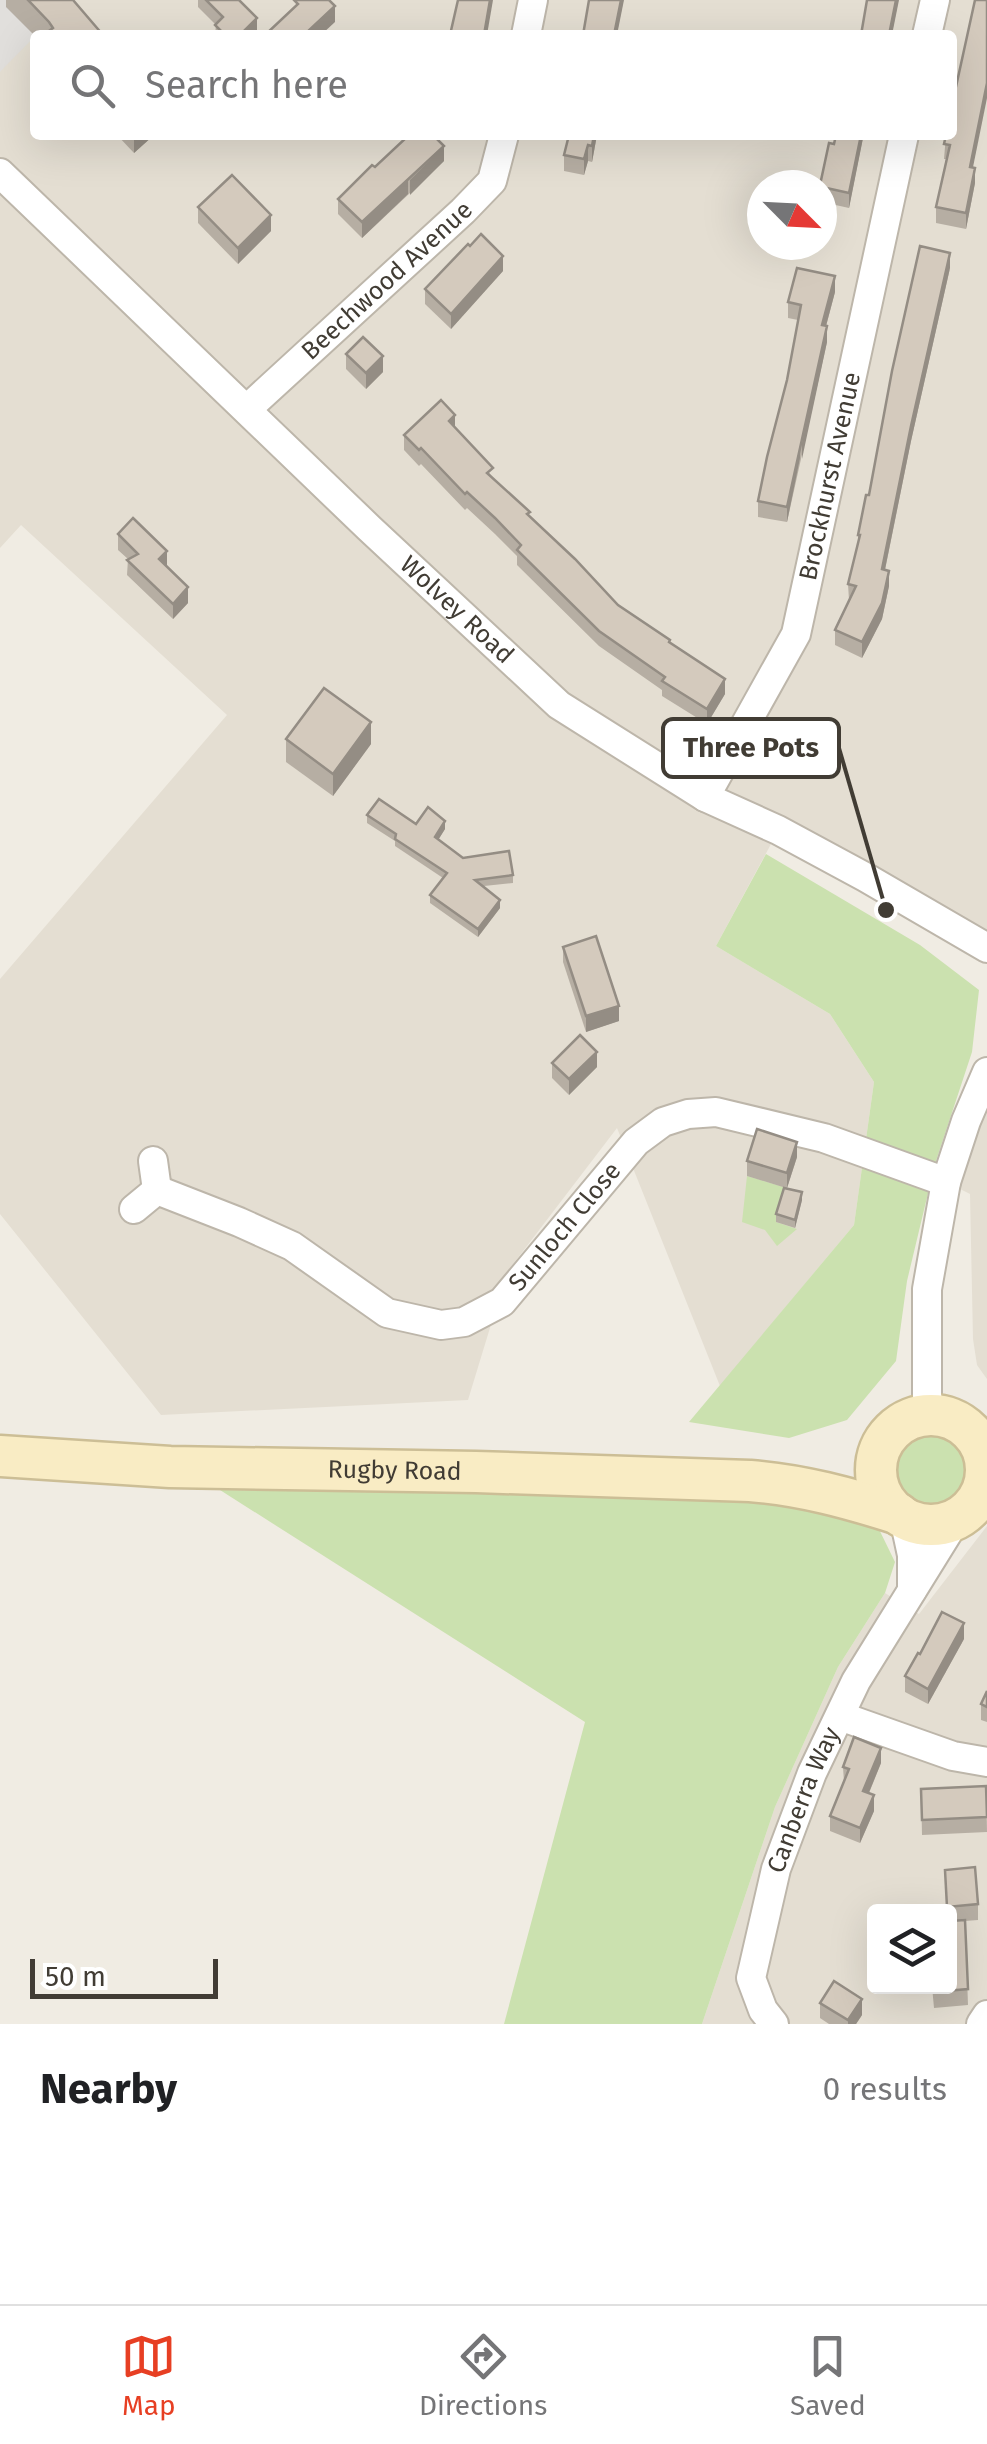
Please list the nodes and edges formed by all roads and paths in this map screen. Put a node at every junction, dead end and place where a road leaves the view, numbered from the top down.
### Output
1 (533, 0) edge
2 (935, 0) edge
3 (527, 30) edge
4 (928, 30) edge
5 (503, 140) edge
6 (903, 140) edge
7 (0, 173) edge
8 (246, 410) junction
9 (705, 798) junction
10 (987, 948) edge
11 (987, 1072) edge
12 (153, 1161) dead end
13 (946, 1182) junction
14 (157, 1190) junction
15 (134, 1209) dead end
16 (930, 1414) junction
17 (977, 1429) edge
18 (890, 1433) junction
19 (0, 1456) edge
20 (788, 1484) junction
21 (972, 1506) edge
22 (901, 1516) junction
23 (912, 1590) junction
24 (840, 1716) junction
25 (987, 1762) edge
26 (987, 2015) edge
27 (774, 2024) edge
28 (981, 2024) edge

1 - 3 street
2 - 4 street
5 - 8 street, Beechwood Avenue
6 - 9 street, Brockhurst Avenue
7 - 8 street, Wolvey Road
8 - 9 street, Wolvey Road
9 - 10 street, Wolvey Road
11 - 13 street
12 - 14 street
13 - 14 street, Sunloch Close
13 - 16 street
14 - 15 street
16 - 17 main road
16 - 18 main road
17 - 21 main road
18 - 20 main road, Rugby Road
18 - 22 main road
19 - 20 main road, Rugby Road
20 - 22 main road, Rugby Road
21 - 22 main road
21 - 23 street, Canberra Way
22 - 23 street
23 - 24 street, Canberra Way
24 - 25 street
24 - 27 street, Canberra Way
26 - 28 street

